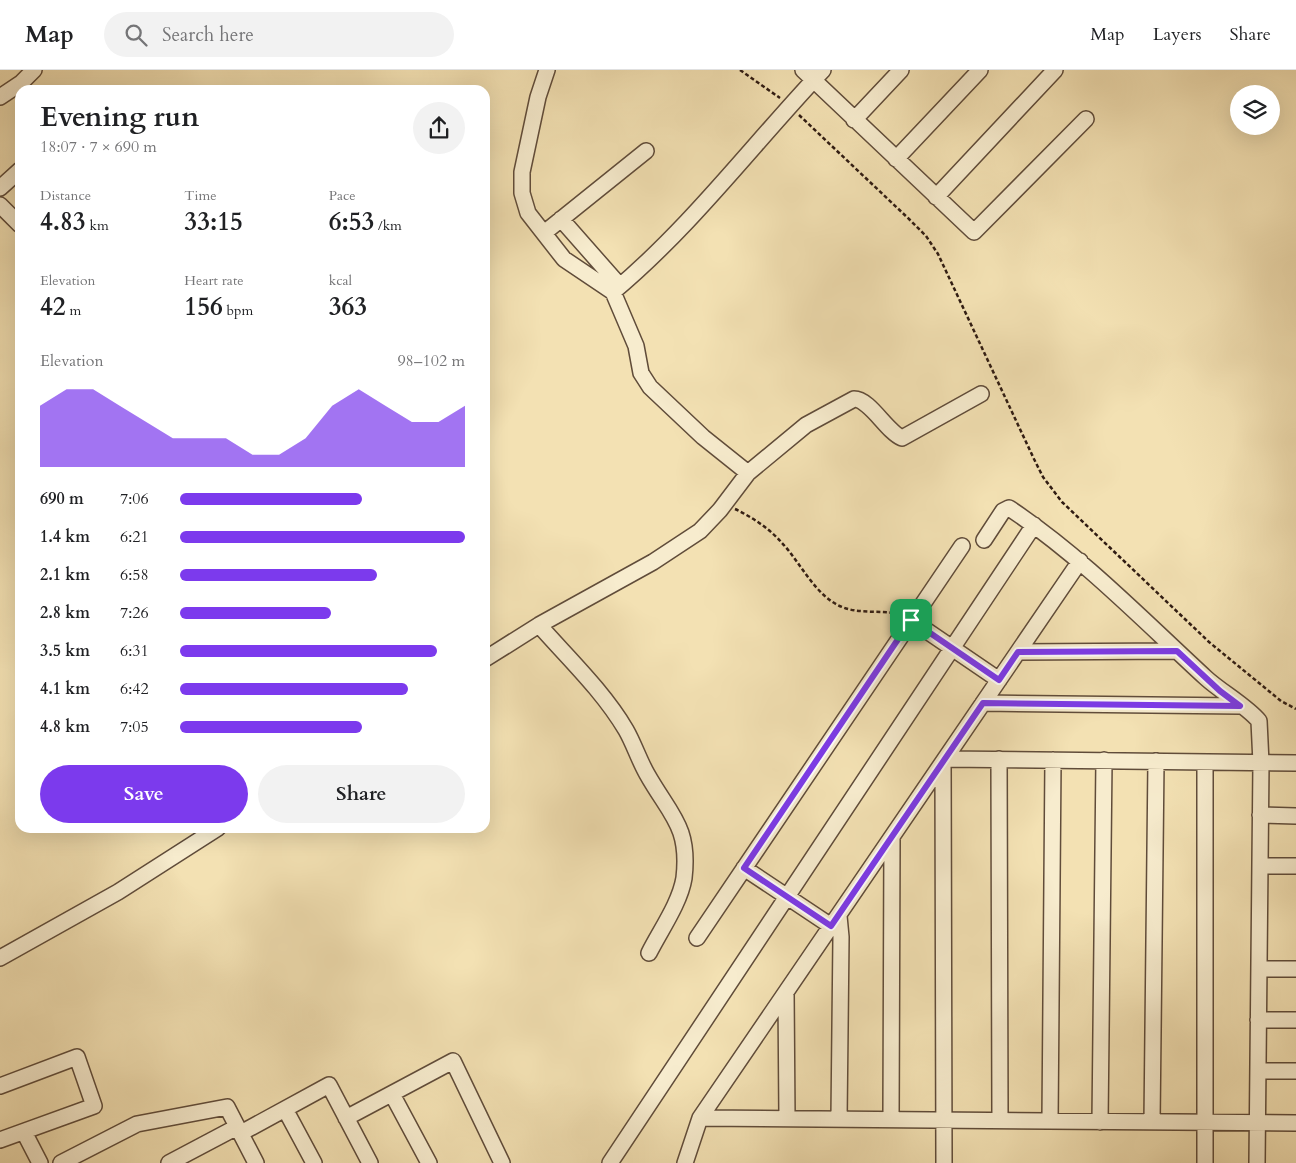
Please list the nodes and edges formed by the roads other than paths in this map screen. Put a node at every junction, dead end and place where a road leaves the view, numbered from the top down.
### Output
1 (34, 70) edge
2 (547, 70) edge
3 (901, 70) edge
4 (980, 70) edge
5 (1055, 70) edge
6 (813, 73) edge
7 (24, 85) edge
8 (15, 90) edge
9 (0, 97) edge
10 (1086, 119) dead end
11 (854, 120) junction
12 (646, 151) dead end
13 (896, 159) junction
14 (15, 174) edge
15 (0, 188) edge
16 (936, 197) junction
17 (0, 204) edge
18 (560, 219) junction
19 (15, 220) edge
20 (544, 232) junction
21 (616, 289) junction
22 (981, 394) dead end
23 (748, 473) junction
24 (1034, 525) junction
25 (984, 540) dead end
26 (962, 546) dead end
27 (1080, 561) junction
28 (911, 620) junction
29 (538, 625) junction
30 (952, 648) junction
31 (1177, 651) junction
32 (1018, 652) junction
33 (490, 655) edge
34 (999, 680) junction
35 (983, 703) junction
36 (1240, 706) junction
37 (1000, 759) junction
38 (944, 760) junction
39 (1053, 760) junction
40 (1104, 760) junction
41 (1156, 761) junction
42 (1205, 762) junction
43 (1261, 763) junction
44 (1296, 763) edge
45 (1260, 815) junction
46 (1296, 816) edge
47 (210, 833) edge
48 (892, 837) junction
49 (1260, 866) junction
50 (1296, 866) edge
51 (744, 868) junction
52 (787, 897) junction
53 (835, 921) junction
54 (696, 938) dead end
55 (649, 953) dead end
56 (0, 958) edge
57 (1259, 970) junction
58 (1296, 970) edge
59 (786, 992) junction
60 (1258, 1020) junction
61 (1296, 1020) edge
62 (1258, 1071) junction
63 (1296, 1071) edge
64 (0, 1086) edge
65 (392, 1094) junction
66 (285, 1109) junction
67 (346, 1118) junction
68 (700, 1118) junction
69 (788, 1118) junction
70 (839, 1119) junction
71 (891, 1120) junction
72 (944, 1120) junction
73 (1000, 1120) junction
74 (1050, 1121) junction
75 (1100, 1122) junction
76 (1152, 1122) junction
77 (1205, 1123) junction
78 (1258, 1123) junction
79 (1296, 1124) edge
80 (239, 1130) junction
81 (24, 1132) junction
82 (0, 1140) edge
83 (40, 1163) edge
84 (61, 1163) edge
85 (170, 1163) edge
86 (256, 1163) edge
87 (314, 1163) edge
88 (370, 1163) edge
89 (429, 1163) edge
90 (502, 1163) edge
91 (610, 1163) edge
92 (685, 1163) edge
93 (944, 1163) edge
94 (1205, 1163) edge
95 (1257, 1163) edge

1 - 7 street
2 - 20 street
3 - 11 street
4 - 13 street
5 - 16 street
6 - 11 street
6 - 21 street
8 - 9 street
10 - 16 street
11 - 13 street
12 - 18 street
13 - 16 street
14 - 15 street
17 - 19 street
18 - 20 street
18 - 21 street
20 - 21 street
21 - 23 street
22 - 23 street
23 - 29 street
24 - 25 street
24 - 27 street
24 - 30 street
26 - 28 street
27 - 31 street
27 - 32 street
28 - 30 street
28 - 51 street
29 - 33 street
29 - 55 street
30 - 34 street
30 - 52 street
31 - 32 street
31 - 36 street
32 - 34 street
34 - 35 street
35 - 36 street
35 - 38 street
36 - 43 street
37 - 38 street
37 - 39 street
37 - 73 street
38 - 48 street
38 - 72 street
39 - 40 street
39 - 74 street
40 - 41 street
40 - 75 street
41 - 42 street
41 - 76 street
42 - 43 street
42 - 77 street
43 - 44 street
43 - 45 street
45 - 46 street
45 - 49 street
47 - 56 street
48 - 53 street
48 - 71 street
49 - 50 street
49 - 57 street
51 - 52 street
51 - 54 street
52 - 53 street
52 - 91 street
53 - 59 street
53 - 70 street
57 - 58 street
57 - 60 street
59 - 68 street
59 - 69 street
60 - 61 street
60 - 62 street
62 - 63 street
62 - 78 street
64 - 81 street
65 - 67 street
65 - 89 street
65 - 90 street
66 - 67 street
66 - 80 street
66 - 87 street
67 - 88 street
68 - 69 street
68 - 92 street
69 - 70 street
70 - 71 street
71 - 72 street
72 - 73 street
72 - 93 street
73 - 74 street
74 - 75 street
75 - 76 street
76 - 77 street
77 - 78 street
77 - 94 street
78 - 79 street
78 - 95 street
80 - 84 street
80 - 85 street
80 - 86 street
81 - 82 street
81 - 83 street

